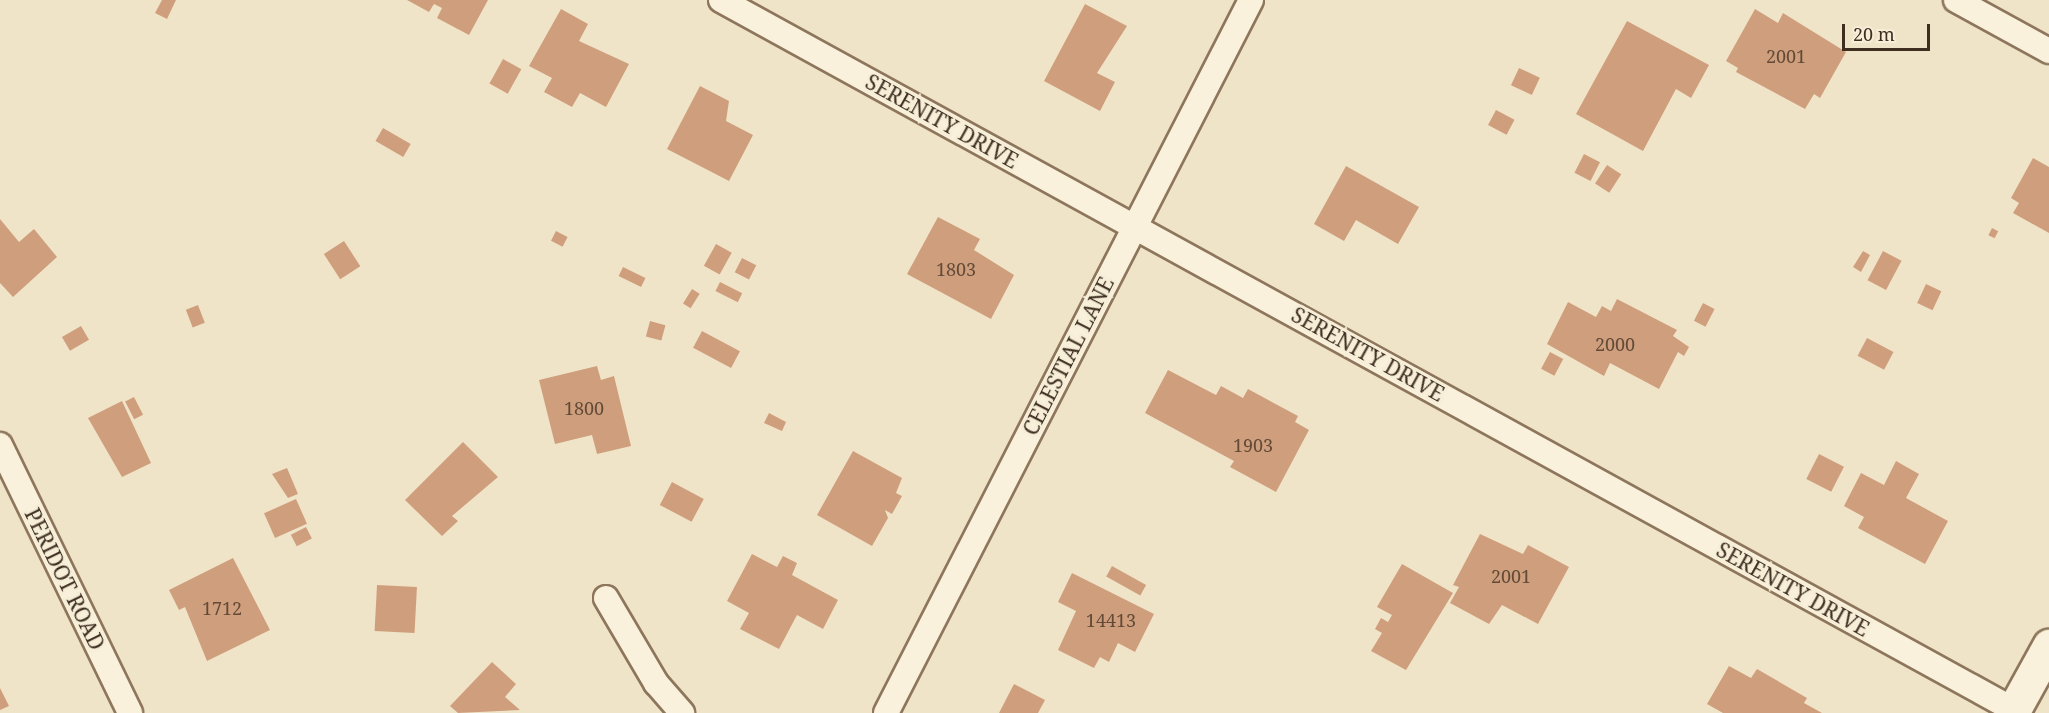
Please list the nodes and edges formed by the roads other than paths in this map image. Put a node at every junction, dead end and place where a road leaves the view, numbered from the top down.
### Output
1 (721, 0) edge
2 (1251, 0) edge
3 (1956, 0) edge
4 (2049, 51) edge
5 (1135, 226) junction
6 (0, 445) edge
7 (606, 598) dead end
8 (2049, 646) edge
9 (2013, 711) edge
10 (130, 713) edge
11 (682, 713) edge
12 (886, 713) edge

1 - 5 street, SERENITY DRIVE
2 - 5 street, CELESTIAL LANE
3 - 4 street
5 - 9 street, SERENITY DRIVE
5 - 12 street, CELESTIAL LANE
6 - 10 street, PERIDOT ROAD
7 - 11 street
8 - 9 street

